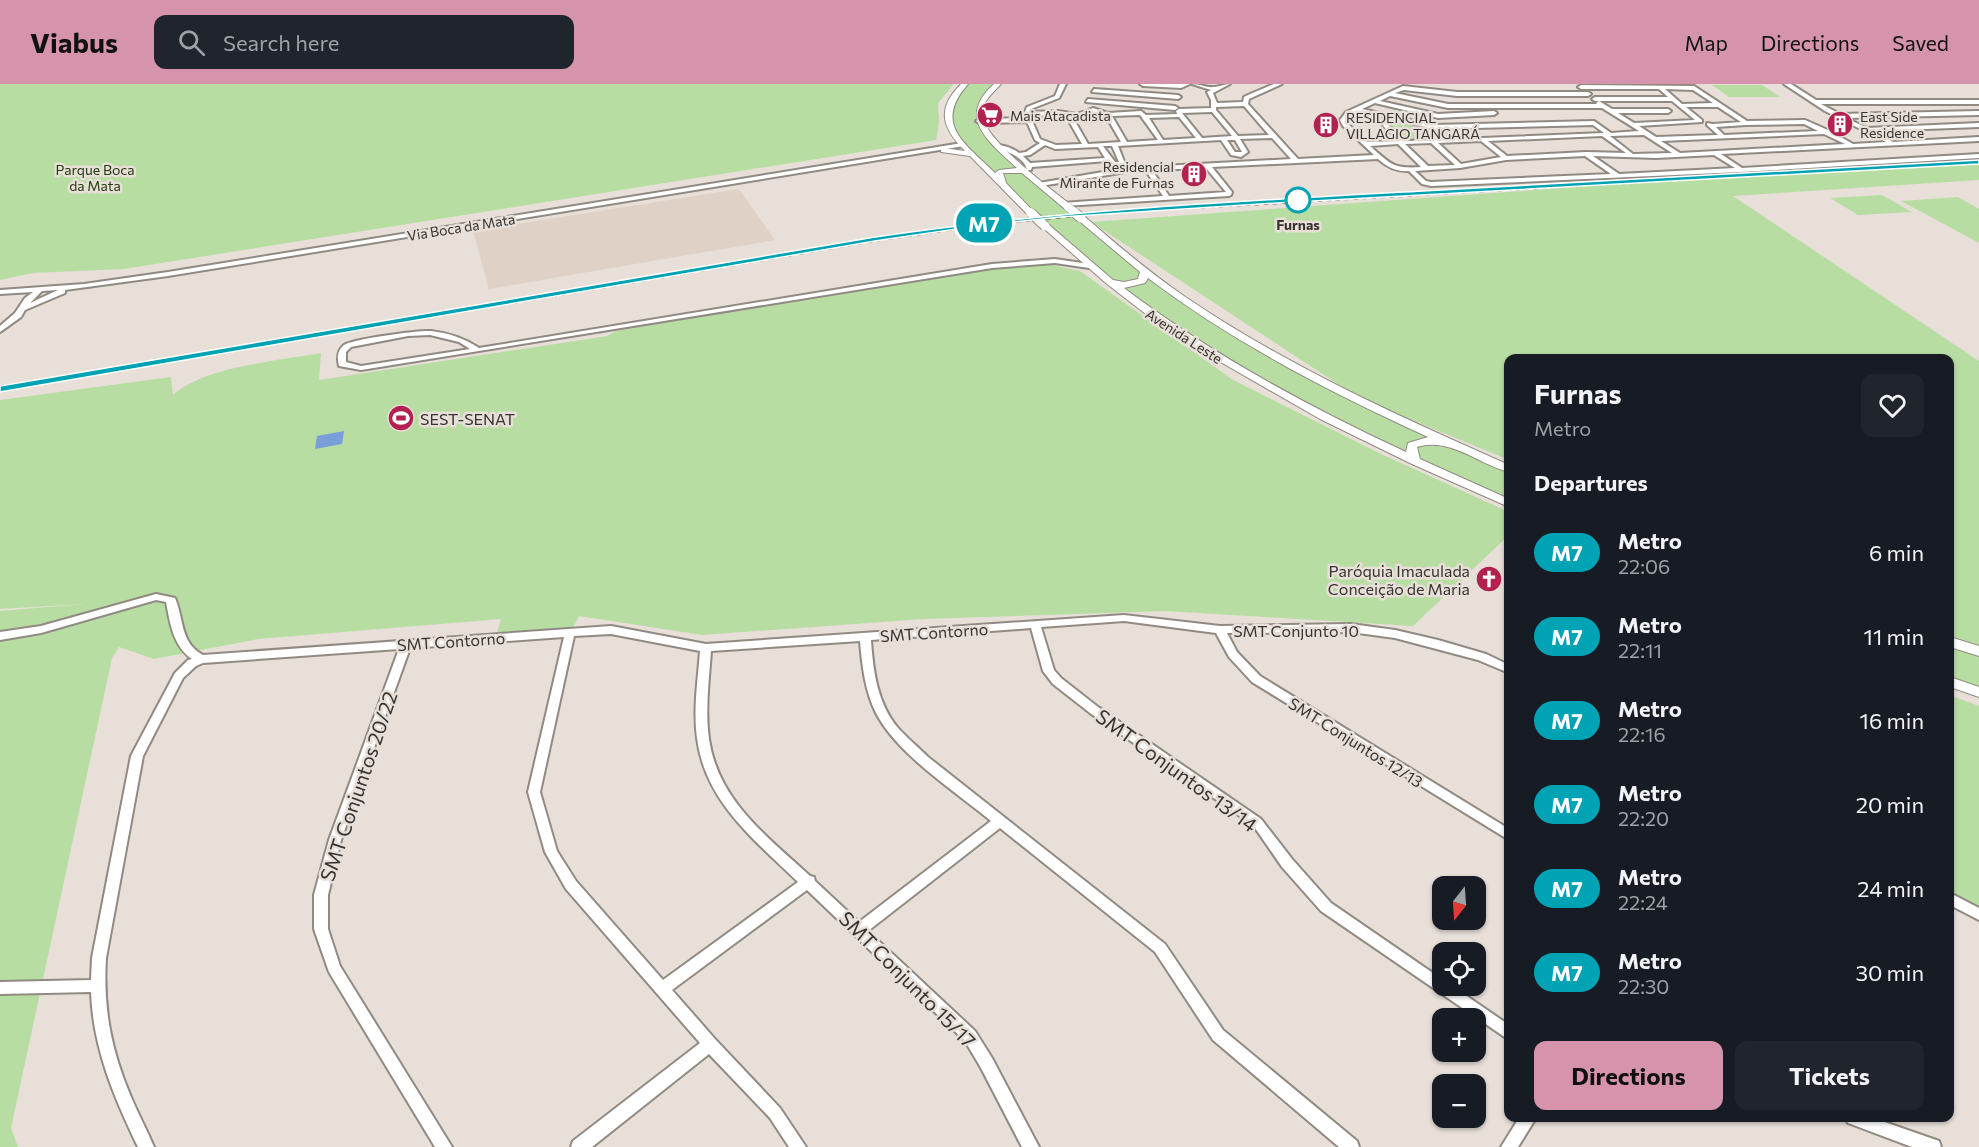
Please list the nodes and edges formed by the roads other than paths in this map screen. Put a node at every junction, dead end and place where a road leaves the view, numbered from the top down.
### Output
1 (965, 84) edge
2 (998, 84) edge
3 (1063, 84) edge
4 (1095, 84) edge
5 (1143, 84) edge
6 (1195, 84) edge
7 (1227, 84) edge
8 (1279, 84) edge
9 (1787, 84) edge
10 (1184, 85) edge
11 (1579, 86) edge
12 (1694, 86) edge
13 (1659, 87) junction
14 (1214, 89) junction
15 (1094, 91) junction
16 (1390, 94) junction
17 (1457, 94) junction
18 (1521, 94) junction
19 (1588, 94) junction
20 (1178, 97) junction
21 (1595, 99) junction
22 (1655, 99) junction
23 (1674, 99) junction
24 (1374, 101) junction
25 (1088, 102) junction
26 (1815, 102) junction
27 (1893, 102) junction
28 (1947, 102) junction
29 (1979, 102) edge
30 (1245, 104) junction
31 (1139, 105) junction
32 (1684, 105) junction
33 (1719, 105) junction
34 (1505, 106) junction
35 (1534, 106) junction
36 (1571, 106) junction
37 (1604, 106) junction
38 (1213, 107) junction
39 (1465, 107) junction
40 (1357, 109) junction
41 (1093, 110) junction
42 (1178, 111) junction
43 (1611, 111) junction
44 (1668, 111) junction
45 (1545, 112) dead end
46 (1578, 112) dead end
47 (1965, 113) junction
48 (1979, 113) edge
49 (1108, 115) junction
50 (1143, 115) junction
51 (1463, 115) junction
52 (1915, 115) junction
53 (1078, 116) junction
54 (1840, 116) junction
55 (1892, 116) junction
56 (1027, 117) junction
57 (1519, 117) dead end
58 (1586, 117) dead end
59 (1391, 118) junction
60 (1554, 118) dead end
61 (1700, 121) junction
62 (1682, 122) junction
63 (1594, 123) junction
64 (1746, 123) junction
65 (1563, 124) junction
66 (981, 125) junction
67 (1525, 125) junction
68 (1632, 125) junction
69 (1979, 125) edge
70 (1478, 126) junction
71 (1712, 126) junction
72 (1928, 126) junction
73 (1913, 127) junction
74 (1864, 130) junction
75 (1828, 132) junction
76 (1644, 133) junction
77 (1608, 135) junction
78 (954, 136) junction
79 (1274, 136) junction
80 (1757, 136) junction
81 (1713, 137) junction
82 (1723, 137) junction
83 (1541, 138) junction
84 (1237, 139) junction
85 (1482, 139) junction
86 (1524, 139) junction
87 (1201, 140) junction
88 (1224, 140) junction
89 (1654, 140) junction
90 (1958, 140) junction
91 (1977, 140) edge
92 (1432, 141) junction
93 (969, 142) junction
94 (1162, 142) junction
95 (1403, 143) junction
96 (1043, 144) junction
97 (1125, 144) junction
98 (1367, 144) junction
99 (1532, 144) dead end
100 (1893, 144) junction
101 (1116, 145) junction
102 (1872, 145) junction
103 (998, 146) junction
104 (1086, 146) junction
105 (1100, 146) junction
106 (1491, 146) junction
107 (1853, 146) junction
108 (1439, 148) junction
109 (944, 150) junction
110 (1540, 150) dead end
111 (1781, 150) junction
112 (1881, 150) dead end
113 (921, 152) junction
114 (1737, 152) junction
115 (1715, 153) junction
116 (970, 154) junction
117 (1019, 154) junction
118 (1586, 154) junction
119 (1548, 155) junction
120 (1680, 155) junction
121 (1891, 155) dead end
122 (1380, 156) junction
123 (1634, 156) junction
124 (1979, 156) edge
125 (1506, 158) junction
126 (1108, 159) junction
127 (1368, 160) junction
128 (1900, 160) junction
129 (1296, 161) junction
130 (1475, 164) junction
131 (1388, 165) junction
132 (1208, 166) junction
133 (1460, 166) junction
134 (1028, 168) junction
135 (1427, 168) junction
136 (1148, 170) junction
137 (1410, 170) junction
138 (1482, 170) dead end
139 (1741, 170) junction
140 (1489, 176) dead end
141 (1618, 176) junction
142 (1496, 181) junction
143 (1041, 184) junction
144 (1002, 185) junction
145 (1167, 198) junction
146 (1066, 206) junction
147 (1066, 244) junction
148 (1055, 261) junction
149 (1089, 266) junction
150 (1145, 272) junction
151 (1105, 279) junction
152 (69, 287) junction
153 (40, 289) junction
154 (0, 292) edge
155 (24, 308) junction
156 (0, 330) edge
157 (477, 350) junction
158 (1445, 441) junction
159 (1416, 462) junction
160 (1504, 467) edge
161 (1504, 501) edge
162 (1035, 625) junction
163 (1220, 630) junction
164 (570, 632) junction
165 (0, 636) edge
166 (864, 638) junction
167 (1954, 643) edge
168 (406, 645) junction
169 (706, 648) junction
170 (1979, 651) edge
171 (202, 659) junction
172 (1504, 667) edge
173 (1954, 683) edge
174 (1979, 692) edge
175 (1000, 820) junction
176 (1504, 833) edge
177 (809, 881) junction
178 (1954, 901) edge
179 (1979, 914) edge
180 (860, 929) junction
181 (95, 986) junction
182 (0, 988) edge
183 (662, 989) junction
184 (1504, 1030) edge
185 (710, 1044) junction
186 (1525, 1122) edge
187 (1864, 1122) edge
188 (146, 1147) edge
189 (444, 1147) edge
190 (579, 1147) edge
191 (798, 1147) edge
192 (1031, 1147) edge
193 (1351, 1147) edge
194 (1509, 1147) edge
195 (1933, 1147) edge

1 - 78 main road, Avenida Leste
2 - 66 main road
3 - 56 street
4 - 15 street
5 - 10 street
6 - 14 street
7 - 14 street
8 - 30 street
9 - 26 street
10 - 20 street
11 - 13 street
11 - 19 street
12 - 13 street
12 - 33 street
13 - 23 street
14 - 38 street
15 - 20 street
15 - 25 street
16 - 17 street
16 - 24 street
16 - 39 street
17 - 18 street
17 - 39 street
18 - 19 street
18 - 35 street
19 - 21 street
20 - 42 street
21 - 22 street
21 - 37 street
22 - 23 street
22 - 44 street
23 - 32 street
24 - 40 street
24 - 51 street
25 - 31 street
25 - 41 street
26 - 27 street
26 - 54 street
27 - 28 street
27 - 52 street
28 - 29 street
28 - 47 street
30 - 38 street
30 - 79 street
31 - 42 street
31 - 50 street
32 - 33 street
32 - 61 street
33 - 64 street
34 - 35 street
34 - 39 street
34 - 51 street
35 - 36 street
35 - 45 street
36 - 37 street
36 - 46 street
37 - 43 street
38 - 42 street
38 - 84 street
40 - 59 street
40 - 98 street
41 - 49 street
41 - 53 street
42 - 50 street
42 - 87 street
43 - 44 street
43 - 68 street
44 - 62 street
47 - 48 street
47 - 52 street
49 - 50 street
49 - 97 street
50 - 94 street
51 - 70 street
52 - 55 street
53 - 56 street
53 - 104 street
54 - 55 street
54 - 74 street
55 - 73 street
56 - 66 street
56 - 96 street
57 - 67 street
58 - 63 street
59 - 70 street
59 - 95 street
60 - 65 street
61 - 62 street
61 - 71 street
62 - 68 street
63 - 65 street
63 - 77 street
64 - 71 street
64 - 75 street
65 - 67 street
66 - 93 main road
66 - 103 main road, Avenida Leste
67 - 70 street
67 - 83 street
68 - 76 street
69 - 72 street
71 - 82 street
72 - 73 street
72 - 90 street
73 - 74 street
74 - 100 street
75 - 80 street
75 - 107 street
76 - 77 street
76 - 89 street
77 - 83 street
77 - 123 street
78 - 93 main road, Avenida Leste
78 - 113 street, Via Boca da Mata
79 - 84 street
79 - 129 street
80 - 82 street
80 - 111 street
81 - 82 street
81 - 89 street
81 - 114 street
83 - 86 street
84 - 88 street
84 - 88 street
85 - 86 street
85 - 92 street
85 - 106 street
86 - 99 street
87 - 88 street
87 - 94 street
89 - 120 street
90 - 91 street
90 - 100 street
92 - 95 street
92 - 108 street
93 - 109 street, Via Boca da Mata
93 - 116 main road, Avenida Leste
94 - 97 street
95 - 98 street
95 - 135 street
96 - 104 street
96 - 117 street
97 - 101 street
98 - 122 street
100 - 102 street
101 - 105 street
101 - 126 street
102 - 107 street
102 - 112 street
103 - 117 street
103 - 134 main road, Avenida Leste
104 - 105 street
105 - 126 street
106 - 108 street
106 - 125 street
107 - 111 street
108 - 133 street
109 - 113 street, Via Boca da Mata
109 - 116 main road
110 - 119 street
111 - 114 street
113 - 152 street, Via Boca da Mata
114 - 115 street
115 - 120 street
115 - 139 street
116 - 144 main road, Avenida Leste
117 - 134 street
118 - 119 street
118 - 123 street
118 - 141 street
119 - 125 street
120 - 123 street
121 - 128 street
122 - 127 street
122 - 131 street
124 - 128 street
125 - 130 street
126 - 134 street
127 - 129 street
127 - 131 street
128 - 139 street
129 - 132 street
130 - 133 street
130 - 138 street
131 - 137 street
132 - 136 street
132 - 145 street
133 - 135 street
134 - 143 main road, Avenida Leste
134 - 144 main road
135 - 137 street
136 - 143 street
136 - 145 street
137 - 142 street
139 - 141 street
140 - 142 street
141 - 142 street
143 - 146 main road, Avenida Leste
144 - 147 main road, Avenida Leste, bridge
145 - 146 street
146 - 150 main road, Avenida Leste, bridge
147 - 148 street
147 - 149 main road, Avenida Leste
148 - 149 street
148 - 157 street
149 - 151 main road, Avenida Leste
150 - 151 main road
150 - 158 main road, Avenida Leste
151 - 159 main road, Avenida Leste
152 - 153 street, Via Boca da Mata
152 - 155 street
153 - 154 street, Via Boca da Mata
153 - 155 street
155 - 156 street
157 - 157 street
158 - 159 main road
158 - 160 main road, Avenida Leste
159 - 161 main road, Avenida Leste
162 - 163 street, SMT Contorno
162 - 166 street, SMT Contorno
162 - 184 street, SMT Conjuntos 13/14
163 - 172 street, SMT Conjunto 10
163 - 176 street, SMT Conjuntos 12/13
164 - 168 street, SMT Contorno
164 - 169 street, SMT Contorno
164 - 183 street
165 - 171 street
166 - 169 street, SMT Contorno
166 - 175 street
167 - 170 main road
168 - 171 street, SMT Contorno
168 - 189 street, SMT Conjuntos 20/22
169 - 177 street, SMT Conjunto 15/17
171 - 181 street
173 - 174 main road
175 - 180 street
175 - 193 street
177 - 180 street, SMT Conjunto 15/17
177 - 183 street
178 - 179 street
180 - 192 street, SMT Conjunto 15/17
181 - 182 street
181 - 188 street
183 - 185 street
185 - 190 street
185 - 191 street
186 - 194 street
187 - 195 street

